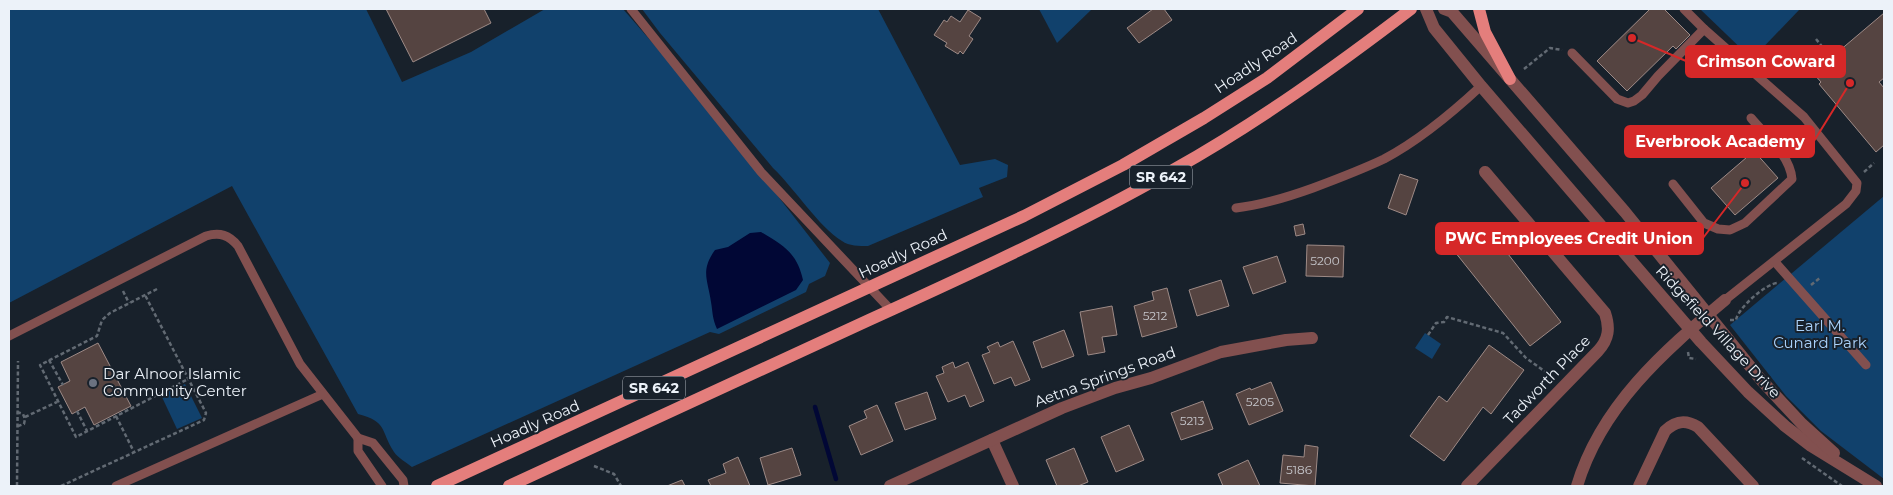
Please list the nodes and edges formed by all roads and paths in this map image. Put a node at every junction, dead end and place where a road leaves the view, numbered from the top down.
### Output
1 (631, 9) edge
2 (1358, 9) edge
3 (1411, 9) edge
4 (1426, 9) edge
5 (1444, 9) edge
6 (1480, 9) edge
7 (1684, 9) edge
8 (1704, 29) junction
9 (1816, 39) dead end
10 (1563, 50) dead end
11 (1572, 52) dead end
12 (1828, 54) dead end
13 (1524, 69) dead end
14 (1510, 78) junction
15 (1481, 86) junction
16 (1751, 118) dead end
17 (1733, 133) dead end
18 (1746, 149) dead end
19 (1485, 172) dead end
20 (1673, 184) dead end
21 (1236, 208) dead end
22 (1775, 262) junction
23 (1821, 277) dead end
24 (1783, 285) dead end
25 (1811, 285) dead end
26 (869, 288) junction
27 (157, 289) dead end
28 (145, 295) junction
29 (1725, 300) joint
30 (891, 310) junction
31 (1709, 314) junction
32 (1731, 319) dead end
33 (1690, 330) junction
34 (9, 336) edge
35 (1428, 336) dead end
36 (1312, 338) dead end
37 (50, 360) junction
38 (18, 361) dead end
39 (1866, 365) dead end
40 (188, 379) junction
41 (62, 385) dead end
42 (1565, 385) junction
43 (323, 394) junction
44 (58, 401) junction
45 (76, 411) dead end
46 (17, 412) junction
47 (116, 416) junction
48 (25, 417) junction
49 (17, 426) junction
50 (87, 431) junction
51 (358, 438) junction
52 (992, 440) junction
53 (134, 452) junction
54 (594, 466) dead end
55 (1854, 472) junction
56 (17, 486) edge
57 (61, 486) edge
58 (116, 486) edge
59 (382, 486) edge
60 (404, 486) edge
61 (437, 486) edge
62 (509, 486) edge
63 (621, 486) edge
64 (890, 486) edge
65 (1013, 486) edge
66 (1466, 486) edge
67 (1576, 486) edge
68 (1639, 486) edge
69 (1753, 486) edge
70 (1876, 486) edge

1 - 26 lane
2 - 26 main road, Hoadly Road / SR 642
3 - 30 main road, SR 642
4 - 15 street, Ridgefield Village Drive
5 - 14 street, Ridgefield Village Drive
6 - 14 main road
7 - 8 lane
8 - 11 lane
8 - 22 lane
9 - 12 path
10 - 13 path
14 - 31 street, Ridgefield Village Drive
15 - 21 lane
15 - 33 street, Ridgefield Village Drive
16 - 20 lane
17 - 18 path
19 - 42 street, Tadworth Place
22 - 29 lane
22 - 39 lane
23 - 25 path
24 - 32 path
26 - 30 lane
26 - 61 main road, Hoadly Road / SR 642
27 - 28 path
28 - 37 path
28 - 40 path
29 - 31 street
30 - 62 main road, SR 642
31 - 33 street
31 - 55 street, Ridgefield Village Drive
33 - 55 street, Ridgefield Village Drive
33 - 67 street
34 - 43 lane
35 - 42 path
36 - 52 street, Aetna Springs Road
37 - 41 path
37 - 44 path
38 - 46 path
40 - 47 path
40 - 53 path
42 - 66 street, Tadworth Place
43 - 51 lane
43 - 58 lane
44 - 48 path
44 - 50 path
45 - 50 path
46 - 48 path
46 - 49 path
47 - 50 path
47 - 53 path
48 - 49 path
49 - 56 path
51 - 59 lane
51 - 60 lane
52 - 64 street, Aetna Springs Road
52 - 65 street
53 - 57 path
54 - 63 path
55 - 70 street, Ridgefield Village Drive
68 - 69 street

